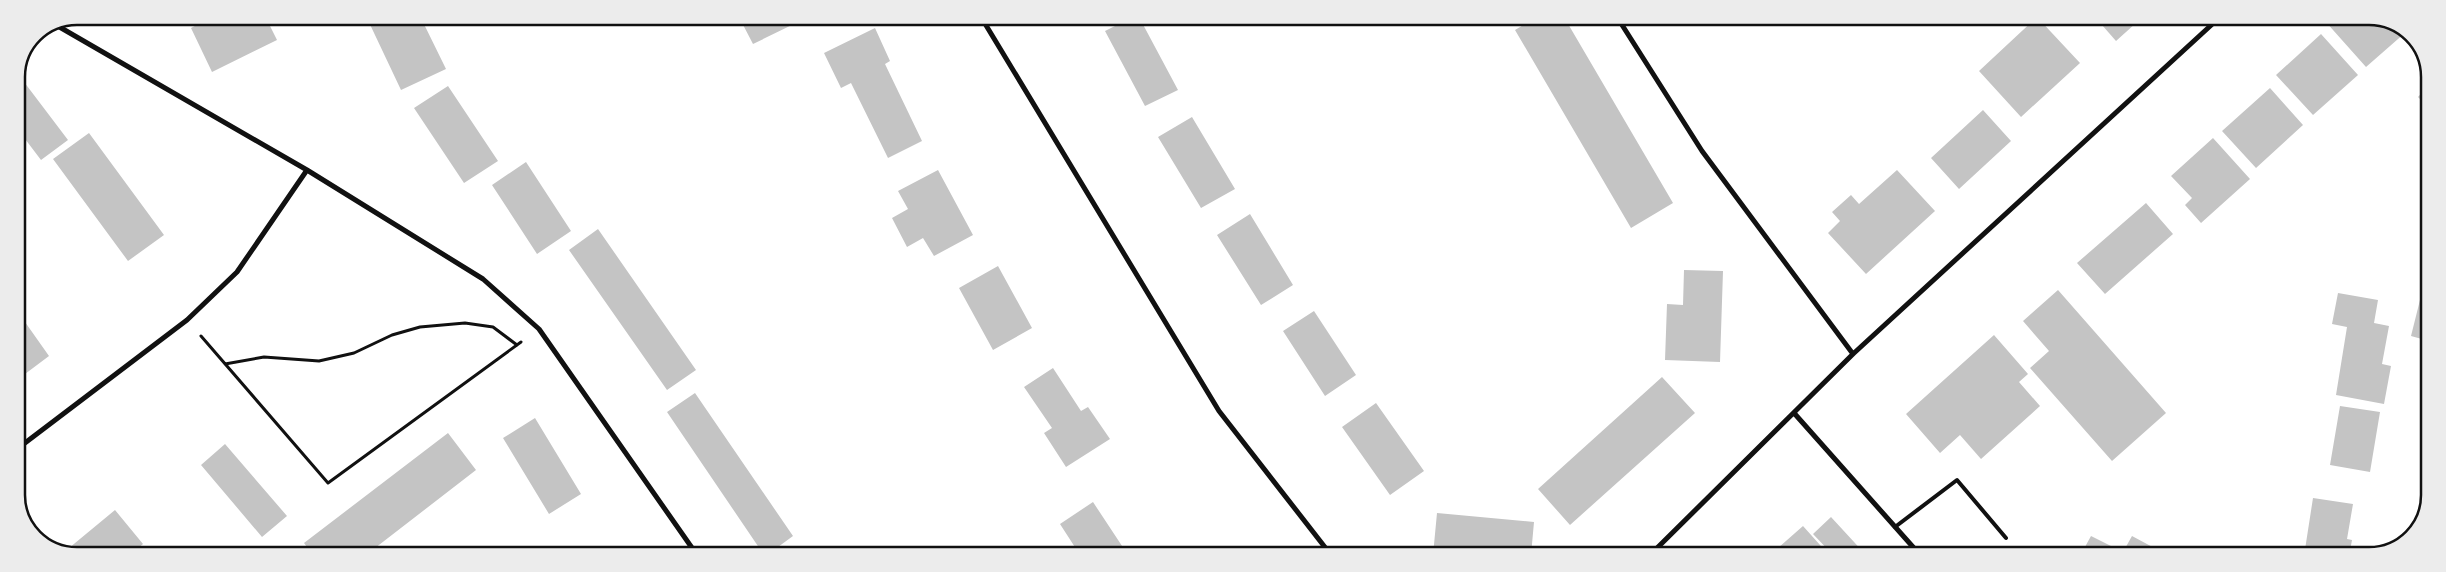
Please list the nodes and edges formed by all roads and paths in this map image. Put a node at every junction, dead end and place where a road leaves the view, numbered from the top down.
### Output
1 (986, 25) edge
2 (1621, 25) edge
3 (2211, 25) edge
4 (61, 28) edge
5 (307, 170) junction
6 (187, 320) junction
7 (540, 329) junction
8 (517, 345) junction
9 (1853, 354) junction
10 (225, 364) junction
11 (1794, 413) junction
12 (25, 443) edge
13 (1896, 527) junction
14 (2006, 538) dead end
15 (691, 547) edge
16 (1325, 547) edge
17 (1658, 547) edge
18 (1913, 547) edge

1 - 16 street
2 - 9 street
3 - 9 street
4 - 5 street
5 - 6 street
5 - 7 street
6 - 10 path
6 - 12 street
7 - 8 path
7 - 15 street
8 - 10 path
8 - 10 path
9 - 11 street
11 - 13 street
11 - 17 street
13 - 14 lane
13 - 18 street

